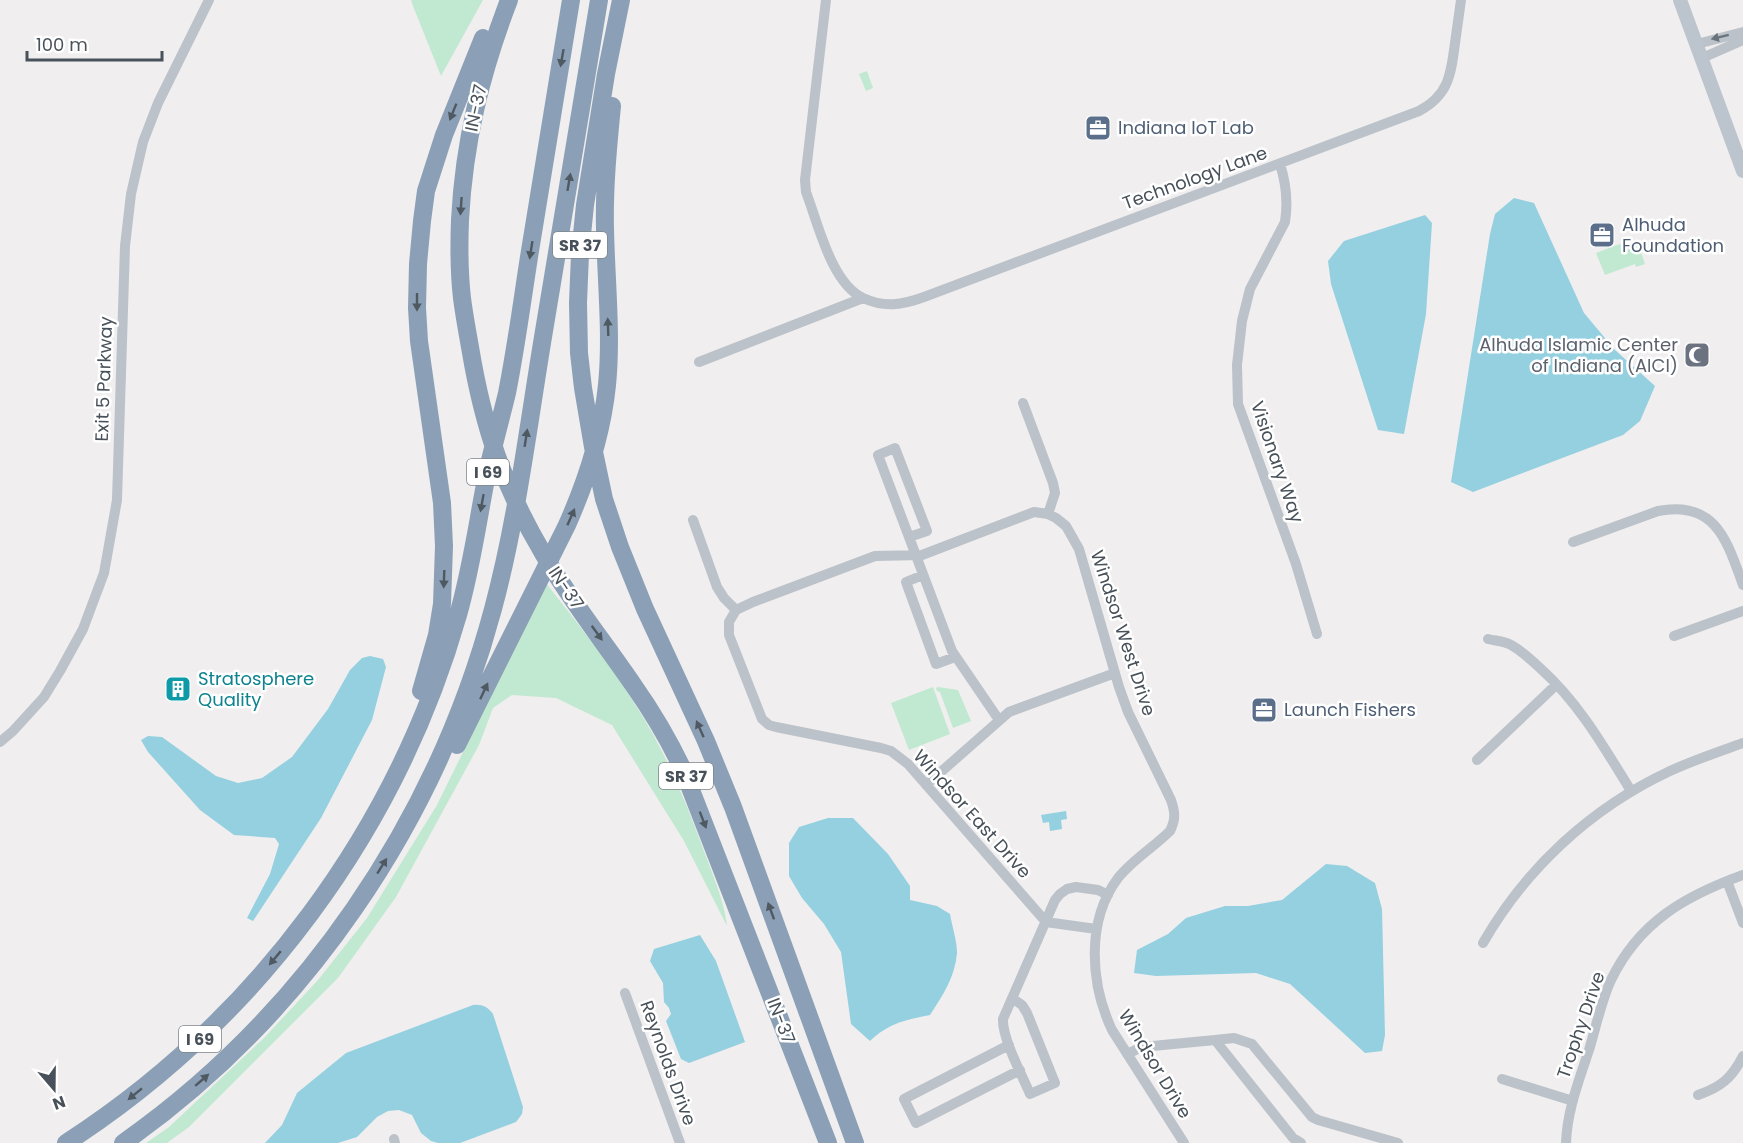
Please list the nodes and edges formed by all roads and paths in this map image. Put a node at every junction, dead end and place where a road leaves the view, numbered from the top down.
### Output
1 (208, 0) edge
2 (500, 0) edge
3 (510, 0) edge
4 (571, 0) edge
5 (599, 0) edge
6 (621, 0) edge
7 (826, 0) edge
8 (1461, 0) edge
9 (1680, 0) edge
10 (617, 25) junction
11 (1743, 32) edge
12 (1743, 40) edge
13 (1697, 44) junction
14 (1702, 58) junction
15 (1280, 164) junction
16 (1743, 171) edge
17 (863, 298) junction
18 (699, 362) dead end
19 (1023, 403) dead end
20 (1048, 514) junction
21 (693, 520) dead end
22 (909, 537) junction
23 (1572, 542) dead end
24 (916, 556) junction
25 (924, 575) junction
26 (1743, 585) edge
27 (736, 610) junction
28 (1743, 611) edge
29 (1317, 634) dead end
30 (1674, 636) dead end
31 (1488, 639) dead end
32 (955, 657) junction
33 (1115, 673) junction
34 (1556, 685) junction
35 (999, 720) junction
36 (0, 742) edge
37 (1743, 743) edge
38 (1476, 760) dead end
39 (926, 785) junction
40 (1631, 791) junction
41 (422, 795) junction
42 (1743, 875) edge
43 (1727, 881) junction
44 (1108, 895) junction
45 (312, 913) junction
46 (1046, 922) junction
47 (1743, 923) edge
48 (1096, 928) junction
49 (1483, 944) dead end
50 (797, 982) junction
51 (625, 993) dead end
52 (1012, 998) junction
53 (787, 1037) junction
54 (1215, 1040) junction
55 (1010, 1045) junction
56 (1127, 1054) junction
57 (1743, 1056) edge
58 (1020, 1070) junction
59 (1502, 1079) dead end
60 (1698, 1095) dead end
61 (1573, 1101) junction
62 (66, 1143) edge
63 (123, 1143) edge
64 (680, 1143) edge
65 (819, 1143) edge
66 (828, 1143) edge
67 (855, 1143) edge
68 (867, 1143) edge
69 (1184, 1143) edge
70 (1301, 1143) edge
71 (1398, 1143) edge
72 (1566, 1143) edge

1 - 36 street, Exit 5 Parkway
2 -> 45 highway
3 -> 53 highway, IN-37 / SR 37
4 -> 45 highway, I 69
41 -> 5 highway, I 69
6 - 10 highway, IN-37 / SR 37
7 - 17 street, Technology Lane
8 - 15 street, Technology Lane
9 - 13 street
41 -> 10 highway
50 -> 10 highway, IN-37 / SR 37
11 -> 13 street
12 - 14 street
13 - 14 street
14 - 16 street
15 - 17 street, Technology Lane
15 - 29 street, Visionary Way
17 - 18 street
19 - 20 street
20 - 24 street
20 - 33 street, Windsor West Drive
21 - 27 street
22 - 22 street
22 - 24 street
23 - 26 street
24 - 25 street
24 - 27 street
25 - 32 street
25 - 32 street
27 - 39 street, Windsor East Drive
28 - 30 street
31 - 34 street
32 - 35 street
33 - 35 street
33 - 44 street, Windsor West Drive
34 - 38 street
34 - 40 street
35 - 39 street
37 - 40 street
39 - 46 street, Windsor East Drive
40 - 49 street
63 -> 41 highway, I 69
42 - 43 street, Trophy Drive
43 - 47 street
43 - 61 street, Trophy Drive
44 - 46 street
44 - 48 street, Windsor West Drive
45 -> 62 highway, I 69
46 - 48 street
46 - 52 street
48 - 56 street, Windsor Drive
50 - 67 highway, IN-37 / SR 37
50 - 68 highway
51 - 64 street, Reynolds Drive
52 - 55 street
52 - 58 street
53 - 65 highway
53 - 66 highway, IN-37 / SR 37
54 - 56 street
54 - 70 street
54 - 71 street
55 - 58 street
55 - 58 street
56 - 69 street, Windsor Drive
57 - 60 street
59 - 61 street
61 - 72 street, Trophy Drive

